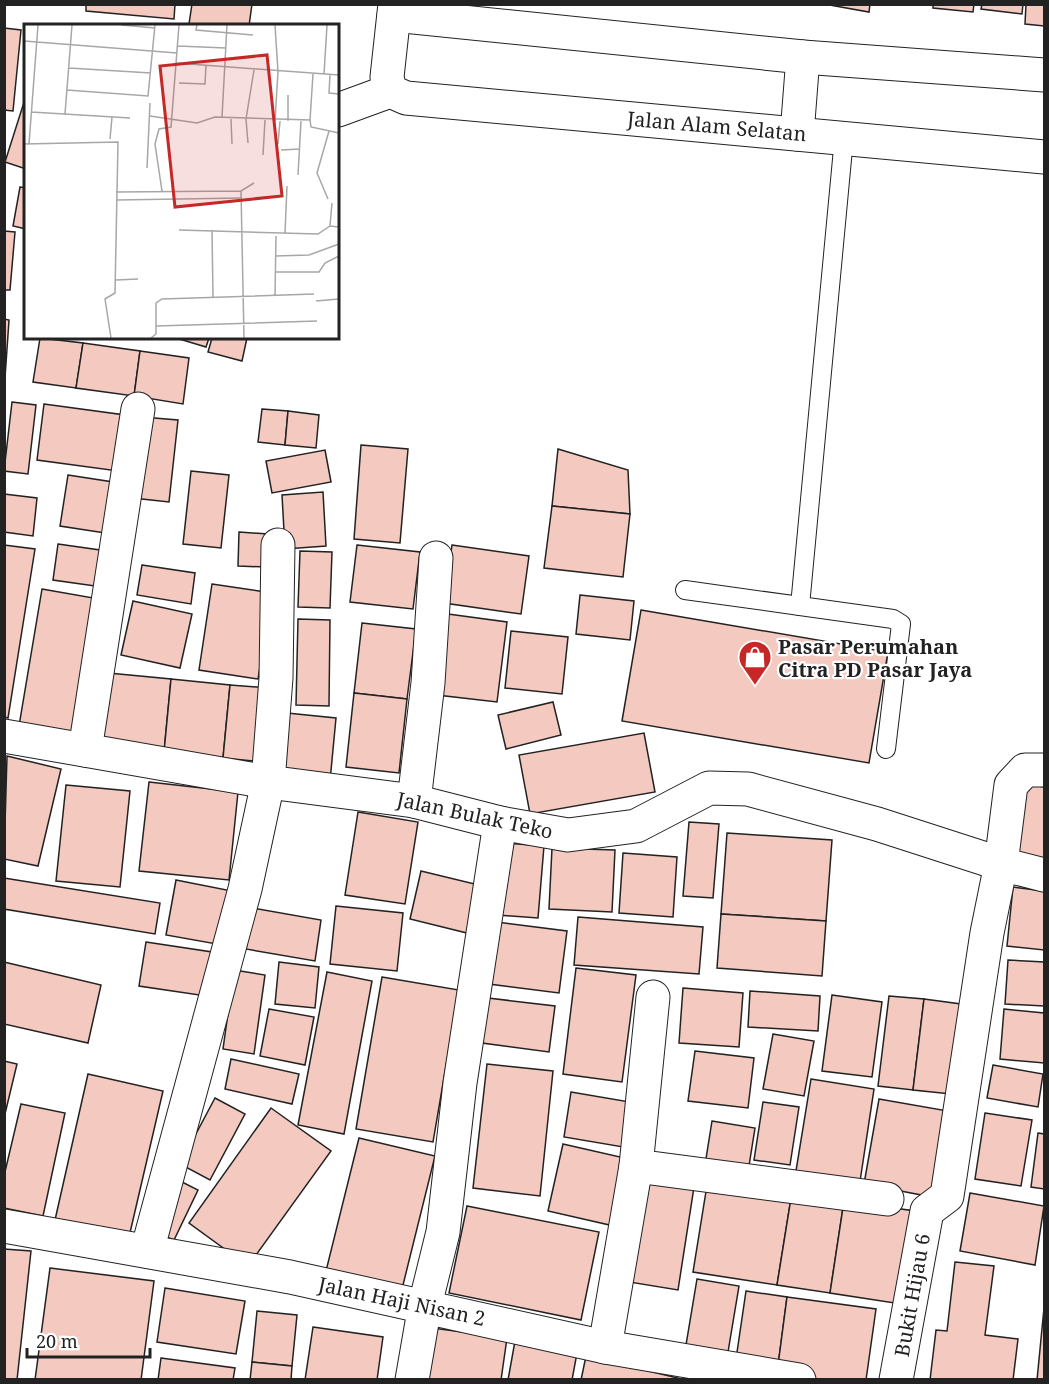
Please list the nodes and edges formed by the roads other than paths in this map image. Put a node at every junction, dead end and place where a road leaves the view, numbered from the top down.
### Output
1 (394, 10) edge
2 (803, 57) junction
3 (1044, 75) edge
4 (390, 91) junction
5 (339, 110) edge
6 (797, 134) junction
7 (844, 138) junction
8 (1044, 157) edge
9 (138, 409) dead end
10 (278, 544) dead end
11 (436, 558) dead end
12 (685, 590) dead end
13 (800, 606) junction
14 (4, 736) edge
15 (886, 749) dead end
16 (85, 750) junction
17 (1044, 770) edge
18 (268, 782) junction
19 (414, 801) junction
20 (500, 823) junction
21 (1001, 864) junction
22 (1044, 875) edge
23 (653, 997) dead end
24 (636, 1166) junction
25 (887, 1199) dead end
26 (4, 1226) edge
27 (147, 1251) junction
28 (425, 1305) junction
29 (605, 1347) junction
30 (412, 1380) edge
31 (799, 1380) edge
32 (896, 1380) edge

1 - 2 street
1 - 4 street
2 - 3 street
2 - 6 street
4 - 5 street
4 - 6 street, Jalan Alam Selatan
6 - 7 street, Jalan Alam Selatan
7 - 8 street, Jalan Alam Selatan
7 - 13 lane
9 - 16 street
10 - 18 street
11 - 19 street
12 - 13 lane
13 - 15 lane
14 - 16 street, Jalan Bulak Teko
16 - 18 street, Jalan Bulak Teko
17 - 21 street
18 - 19 street, Jalan Bulak Teko
18 - 27 street
19 - 20 street, Jalan Bulak Teko
20 - 21 street, Jalan Bulak Teko
20 - 28 street
21 - 22 street, Jalan Bulak Teko
21 - 32 street, Bukit Hijau 6
23 - 24 street
24 - 25 street
24 - 29 street
26 - 27 street, Jalan Haji Nisan 2
27 - 28 street, Jalan Haji Nisan 2
28 - 29 street, Jalan Haji Nisan 2
28 - 30 street
29 - 31 street, Jalan Haji Nisan 2

